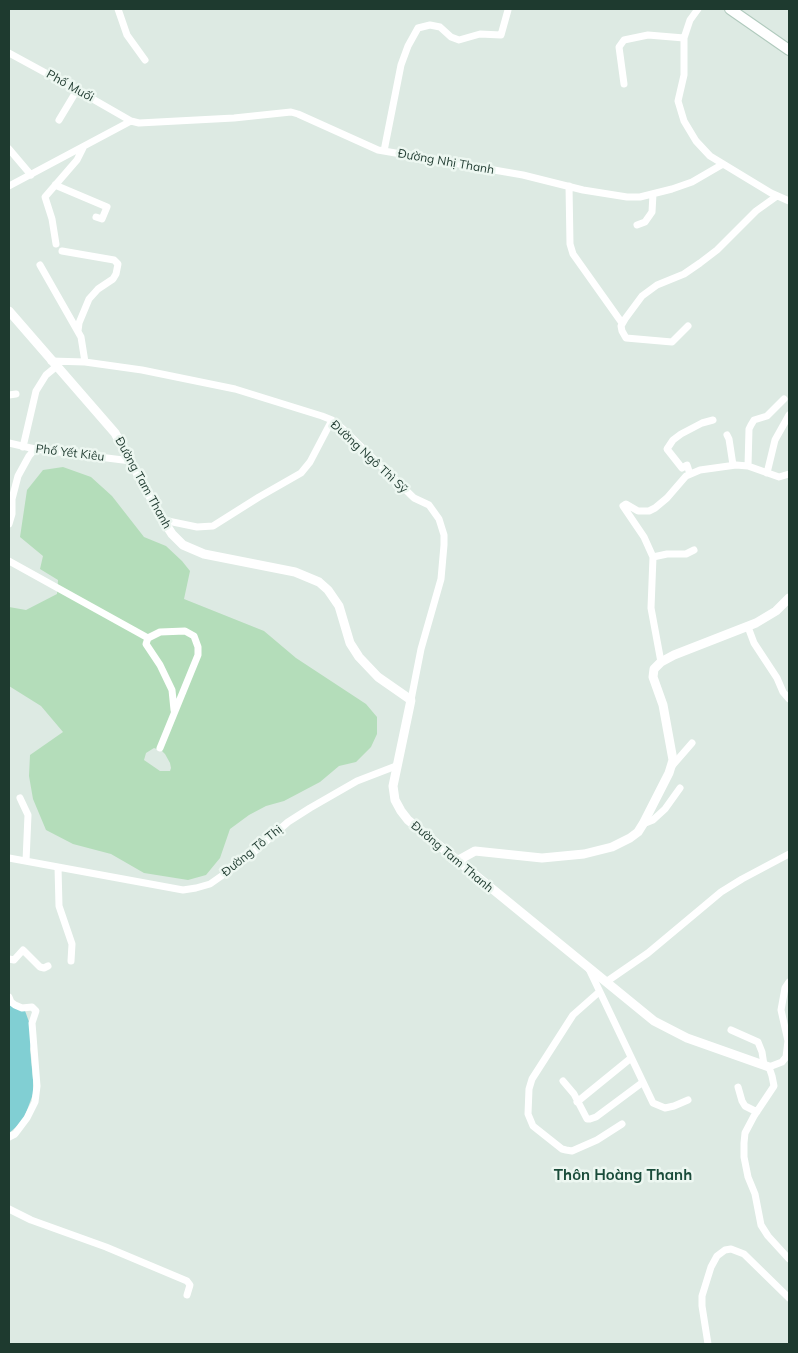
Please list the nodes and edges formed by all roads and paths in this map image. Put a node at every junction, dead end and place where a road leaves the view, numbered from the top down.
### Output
1 (118, 9) edge
2 (698, 9) edge
3 (730, 9) edge
4 (508, 10) edge
5 (684, 38) junction
6 (789, 50) edge
7 (9, 53) edge
8 (144, 60) dead end
9 (624, 84) dead end
10 (77, 90) junction
11 (59, 120) dead end
12 (131, 121) junction
13 (83, 148) junction
14 (9, 149) edge
15 (384, 151) junction
16 (723, 164) junction
17 (30, 174) junction
18 (56, 185) junction
19 (9, 186) edge
20 (569, 186) junction
21 (654, 194) junction
22 (777, 196) junction
23 (789, 201) edge
24 (96, 217) dead end
25 (637, 225) dead end
26 (56, 244) dead end
27 (62, 250) dead end
28 (40, 265) dead end
29 (9, 311) edge
30 (622, 323) junction
31 (688, 326) dead end
32 (78, 331) junction
33 (85, 362) junction
34 (54, 364) junction
35 (784, 399) dead end
36 (789, 415) edge
37 (332, 420) junction
38 (713, 420) dead end
39 (726, 435) dead end
40 (9, 442) edge
41 (23, 446) junction
42 (35, 449) junction
43 (132, 460) junction
44 (733, 465) junction
45 (748, 466) junction
46 (767, 473) junction
47 (690, 474) junction
48 (789, 474) edge
49 (163, 520) junction
50 (9, 524) edge
51 (694, 550) dead end
52 (653, 557) junction
53 (9, 561) edge
54 (789, 598) edge
55 (748, 627) junction
56 (148, 638) junction
57 (661, 662) junction
58 (789, 699) edge
59 (410, 700) junction
60 (174, 712) junction
61 (692, 743) dead end
62 (160, 748) dead end
63 (396, 766) junction
64 (672, 766) junction
65 (680, 788) dead end
66 (20, 798) dead end
67 (643, 824) junction
68 (789, 854) edge
69 (9, 858) edge
70 (26, 861) junction
71 (457, 861) junction
72 (58, 867) junction
73 (9, 959) edge
74 (71, 961) dead end
75 (48, 966) dead end
76 (589, 969) junction
77 (606, 982) junction
78 (789, 982) edge
79 (9, 990) edge
80 (599, 992) junction
81 (9, 997) edge
82 (731, 1030) dead end
83 (631, 1058) junction
84 (766, 1066) junction
85 (563, 1081) dead end
86 (643, 1082) junction
87 (738, 1087) dead end
88 (688, 1100) dead end
89 (577, 1102) junction
90 (757, 1112) junction
91 (622, 1124) dead end
92 (9, 1137) edge
93 (9, 1209) edge
94 (789, 1259) edge
95 (187, 1295) dead end
96 (789, 1298) edge
97 (708, 1344) edge

1 - 8 street
2 - 5 street
3 - 6 main road
4 - 15 street
5 - 9 street
5 - 16 street
7 - 10 street, Phố Muối
10 - 11 street
10 - 12 street, Phố Muối
12 - 13 street
12 - 15 street, Đường Nhị Thanh
13 - 17 street
13 - 18 street
14 - 17 street
15 - 20 street, Đường Nhị Thanh
16 - 21 street, Đường Nhị Thanh
16 - 22 street
17 - 19 street
18 - 24 street
18 - 26 street
20 - 21 street, Đường Nhị Thanh
20 - 30 street
21 - 25 street
22 - 23 street
22 - 30 street
27 - 32 street
28 - 32 street
29 - 34 street, Đường Tam Thanh
30 - 31 street
32 - 33 street
33 - 34 street, Đường Ngô Thì Sỹ
33 - 37 street, Đường Ngô Thì Sỹ
34 - 41 street
34 - 43 street, Đường Tam Thanh
35 - 45 street
36 - 46 street
37 - 49 street
37 - 59 street, Đường Ngô Thì Sỹ
38 - 47 street
39 - 44 street
40 - 41 street, Phố Yết Kiêu
41 - 42 street, Phố Yết Kiêu
42 - 43 street, Phố Yết Kiêu
42 - 50 street
43 - 49 street, Đường Tam Thanh
44 - 45 street
44 - 47 street
45 - 46 street
46 - 48 street
47 - 52 street
49 - 59 street, Đường Tam Thanh
51 - 52 street
52 - 57 street
53 - 56 street
54 - 55 street
55 - 57 street
55 - 58 street
56 - 60 street
56 - 60 street
57 - 64 street
59 - 63 street, Đường Tam Thanh
60 - 62 street
61 - 64 street
63 - 71 street, Đường Tam Thanh
63 - 72 street, Đường Tô Thị
64 - 67 street
65 - 67 street
66 - 70 street
67 - 71 street
68 - 77 street
69 - 70 street, Đường Tô Thị
70 - 72 street, Đường Tô Thị
71 - 76 street, Đường Tam Thanh
72 - 74 street
73 - 75 street
76 - 77 street, Đường Tam Thanh
76 - 80 street
77 - 84 street, Đường Tam Thanh
78 - 84 street
79 - 81 street
80 - 83 street
80 - 91 street
81 - 92 street
82 - 84 street
83 - 86 street
83 - 89 street
84 - 90 street
85 - 89 street
86 - 88 street
86 - 89 street
87 - 90 street
90 - 94 street
93 - 95 street
96 - 97 street

